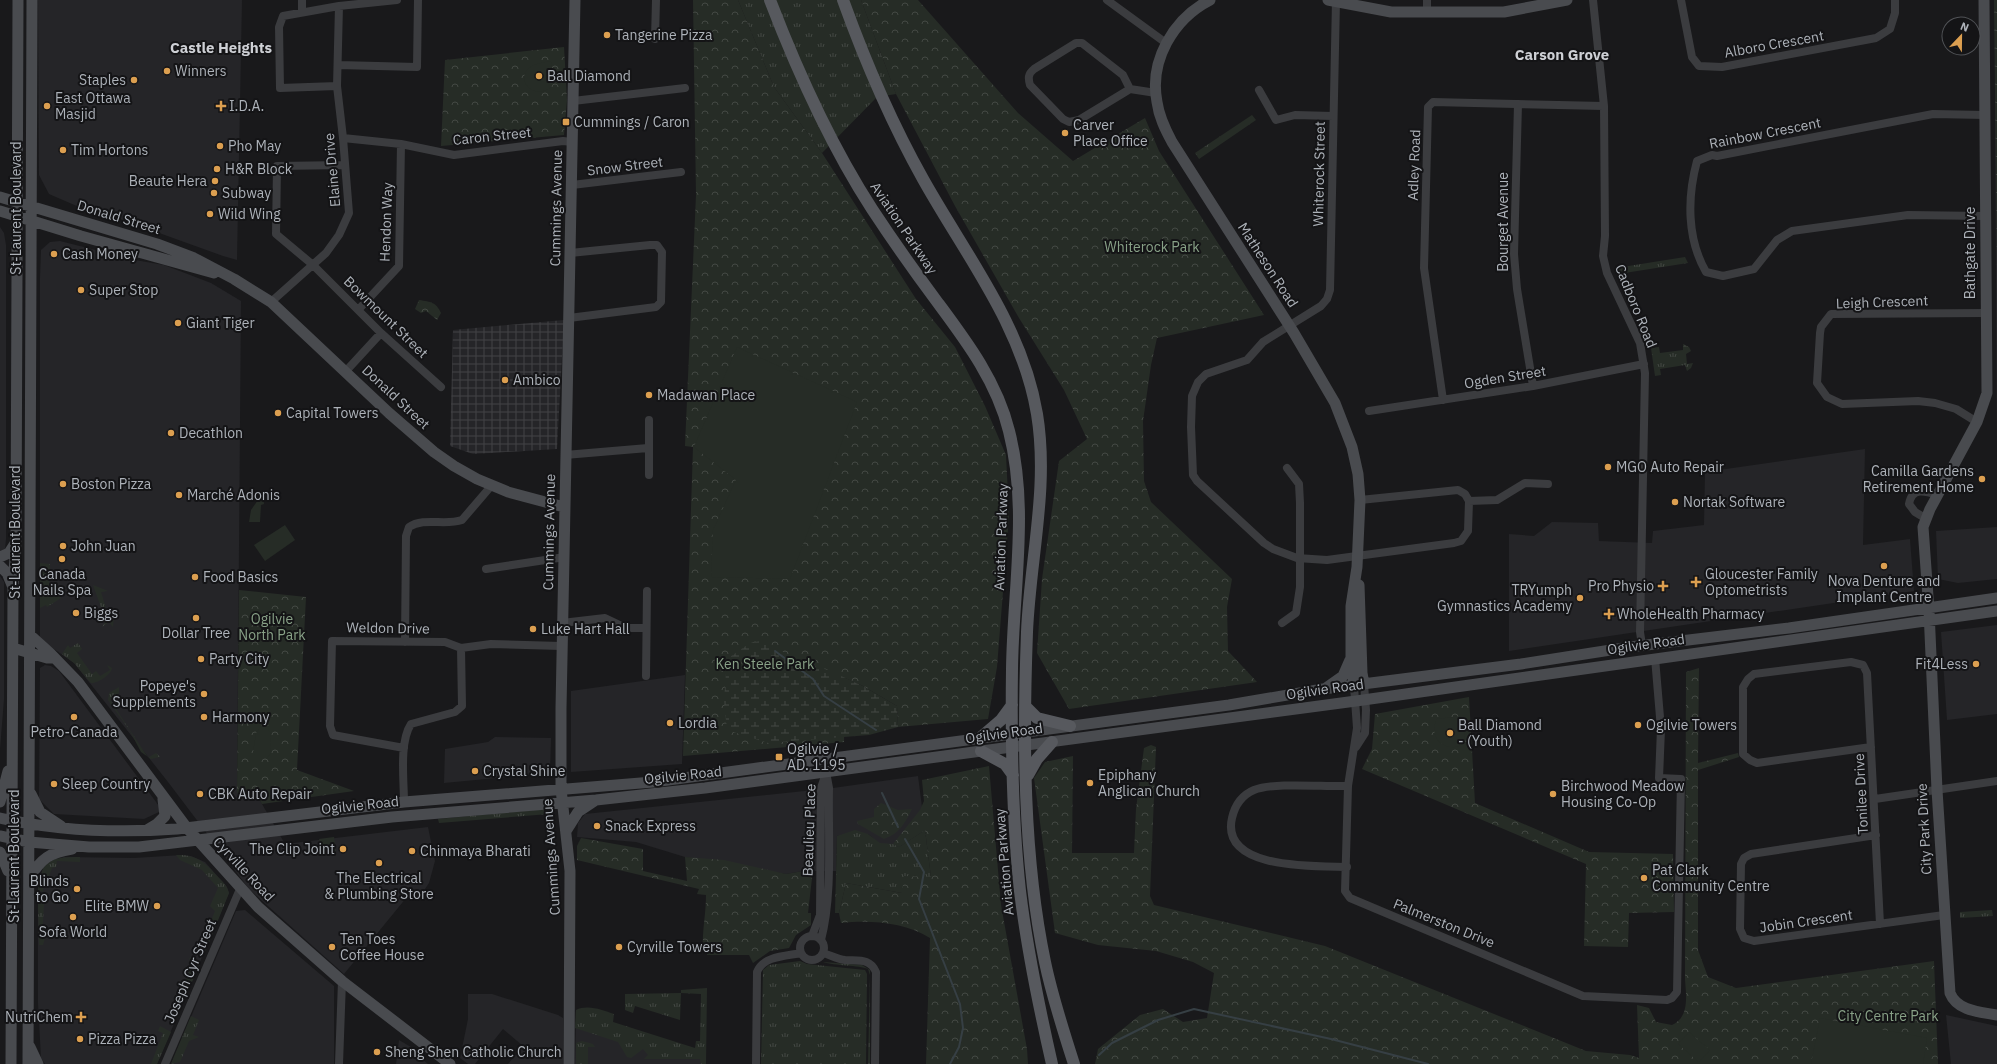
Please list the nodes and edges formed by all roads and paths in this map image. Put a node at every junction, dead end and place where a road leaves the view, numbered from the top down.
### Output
1 (18, 0) edge
2 (32, 0) edge
3 (302, 0) edge
4 (397, 0) edge
5 (418, 0) edge
6 (575, 0) edge
7 (656, 0) edge
8 (770, 0) edge
9 (843, 0) edge
10 (1107, 0) edge
11 (1210, 0) edge
12 (1333, 0) edge
13 (1567, 0) edge
14 (1593, 0) edge
15 (1681, 0) edge
16 (1895, 0) edge
17 (1984, 0) edge
18 (1427, 5) edge
19 (339, 6) junction
20 (302, 11) junction
21 (654, 39) dead end
22 (1166, 44) junction
23 (338, 65) junction
24 (337, 86) junction
25 (685, 88) dead end
26 (1130, 89) junction
27 (1259, 90) dead end
28 (1156, 93) junction
29 (573, 101) junction
30 (1518, 104) junction
31 (1604, 106) junction
32 (1985, 115) junction
33 (1333, 116) junction
34 (343, 138) junction
35 (572, 142) junction
36 (401, 144) junction
37 (344, 165) junction
38 (681, 172) dead end
39 (572, 185) junction
40 (0, 197) edge
41 (18, 203) junction
42 (31, 207) junction
43 (0, 211) edge
44 (18, 216) junction
45 (1985, 216) junction
46 (30, 220) junction
47 (570, 253) junction
48 (313, 265) junction
49 (226, 275) junction
50 (271, 302) junction
51 (359, 309) junction
52 (1985, 313) junction
53 (568, 318) junction
54 (1289, 326) junction
55 (381, 333) junction
56 (1644, 364) junction
57 (346, 371) junction
58 (1533, 386) junction
59 (441, 387) dead end
60 (1443, 400) junction
61 (1369, 411) dead end
62 (649, 420) dead end
63 (1977, 422) junction
64 (648, 448) junction
65 (565, 455) junction
66 (1287, 468) dead end
67 (649, 475) dead end
68 (1548, 484) dead end
69 (492, 485) junction
70 (1937, 495) junction
71 (1360, 500) junction
72 (1469, 501) junction
73 (564, 507) junction
74 (1926, 518) junction
75 (16, 542) junction
76 (1358, 555) junction
77 (0, 557) edge
78 (565, 558) junction
79 (1300, 558) junction
80 (0, 566) edge
81 (1358, 567) junction
82 (486, 569) dead end
83 (13, 588) junction
84 (647, 591) dead end
85 (1997, 598) edge
86 (1929, 608) junction
87 (1997, 611) edge
88 (1929, 620) junction
89 (562, 623) junction
90 (1282, 623) dead end
91 (646, 628) junction
92 (30, 635) junction
93 (404, 642) junction
94 (1642, 645) junction
95 (562, 646) junction
96 (13, 648) junction
97 (461, 648) junction
98 (30, 652) junction
99 (1351, 657) junction
100 (54, 658) junction
101 (1655, 658) junction
102 (646, 676) dead end
103 (1359, 685) junction
104 (1323, 689) junction
105 (1361, 700) junction
106 (1012, 705) junction
107 (1026, 707) junction
108 (1070, 726) junction
109 (1026, 732) junction
110 (1012, 733) junction
111 (980, 738) junction
112 (1052, 742) junction
113 (1026, 745) junction
114 (1013, 746) junction
115 (1871, 747) junction
116 (404, 748) junction
117 (13, 751) junction
118 (981, 751) junction
119 (759, 769) junction
120 (826, 772) junction
121 (1013, 775) junction
122 (1027, 778) junction
123 (762, 781) junction
124 (1997, 781) edge
125 (1348, 786) junction
126 (561, 789) junction
127 (1937, 790) junction
128 (29, 791) junction
129 (162, 796) junction
130 (1875, 799) junction
131 (596, 800) junction
132 (0, 802) edge
133 (404, 802) junction
134 (562, 802) junction
135 (360, 807) junction
136 (0, 818) edge
137 (362, 820) junction
138 (12, 821) junction
139 (29, 824) junction
140 (187, 828) junction
141 (66, 829) junction
142 (145, 831) junction
143 (566, 831) junction
144 (1876, 835) junction
145 (0, 836) edge
146 (12, 839) junction
147 (197, 840) junction
148 (29, 842) junction
149 (89, 847) junction
150 (0, 852) edge
151 (1347, 867) junction
152 (29, 878) junction
153 (12, 883) junction
154 (240, 889) junction
155 (1944, 915) junction
156 (1880, 924) junction
157 (812, 936) junction
158 (821, 940) junction
159 (801, 953) junction
160 (823, 953) junction
161 (342, 981) junction
162 (28, 1001) junction
163 (11, 1002) junction
164 (1997, 1015) edge
165 (28, 1041) junction
166 (11, 1064) edge
167 (28, 1064) edge
168 (38, 1064) edge
169 (165, 1064) edge
170 (339, 1064) edge
171 (450, 1064) edge
172 (569, 1064) edge
173 (756, 1064) edge
174 (875, 1064) edge
175 (1052, 1064) edge
176 (1074, 1064) edge

1 - 41 main road, St-Laurent Boulevard
2 - 42 main road, St-Laurent Boulevard
3 - 20 street
4 - 19 street
5 - 23 street
6 - 29 main road, Cummings Avenue
7 - 21 street
8 - 106 main road, Aviation Parkway
9 - 107 main road, Aviation Parkway
10 - 22 street
11 - 22 main road, Matheson Road
12 - 18 main road
12 - 33 street, Whiterock Street
13 - 18 main road
14 - 31 street, Cadboro Road
15 - 16 street, Alboro Crescent
17 - 32 main road, Bathgate Drive
19 - 20 street
19 - 23 street, Elaine Drive
20 - 24 street
22 - 28 main road, Matheson Road
23 - 24 street, Elaine Drive
24 - 34 street, Elaine Drive
25 - 29 street
26 - 26 street
26 - 28 street
27 - 33 street
28 - 54 main road, Matheson Road
29 - 35 main road, Cummings Avenue
30 - 31 street, Adley Road
30 - 58 street, Bourget Avenue
30 - 60 street, Adley Road
31 - 56 street, Cadboro Road
32 - 45 main road, Bathgate Drive
32 - 45 street, Rainbow Crescent
33 - 54 street, Whiterock Street
34 - 36 street, Caron Street
34 - 37 street, Elaine Drive
35 - 36 street, Caron Street
35 - 39 main road, Cummings Avenue
36 - 51 street, Hendon Way
37 - 48 street, Elaine Drive
37 - 48 street, Bowmount Street
38 - 39 street, Snow Street
39 - 47 main road, Cummings Avenue
40 - 41 main road, Donald Street
41 - 42 main road, Donald Street
41 - 44 main road, St-Laurent Boulevard
42 - 46 main road, St-Laurent Boulevard
42 - 49 main road, Donald Street
43 - 44 main road, Donald Street
44 - 46 main road, Donald Street
44 - 75 main road, St-Laurent Boulevard
45 - 52 main road, Bathgate Drive
46 - 49 main road, Donald Street
46 - 92 main road, St-Laurent Boulevard
47 - 53 main road, Cummings Avenue
47 - 53 street
48 - 50 street, Elaine Drive
48 - 51 street, Bowmount Street
49 - 50 main road, Donald Street
50 - 57 main road, Donald Street
51 - 55 street, Bowmount Street
52 - 63 main road, Bathgate Drive
52 - 63 street, Leigh Crescent
53 - 65 main road, Cummings Avenue
54 - 71 main road, Matheson Road
54 - 79 street, Whiterock Street
55 - 57 street
55 - 59 street, Bowmount Street
56 - 58 street, Ogden Street
56 - 94 street, Cadboro Road
57 - 69 main road, Donald Street
58 - 60 street, Ogden Street
60 - 61 street, Ogden Street
62 - 64 street
63 - 70 main road, Bathgate Drive
64 - 65 street
64 - 67 street
65 - 73 main road, Cummings Avenue
66 - 79 street
68 - 72 street
69 - 73 main road, Donald Street
69 - 93 street
70 - 74 main road, Bathgate Drive
70 - 74 street
71 - 72 street
71 - 76 main road, Matheson Road
72 - 76 street, Whiterock Street
73 - 78 main road, Cummings Avenue
74 - 86 main road, Bathgate Drive
75 - 77 main road
75 - 83 main road, St-Laurent Boulevard
76 - 79 street, Whiterock Street
76 - 81 main road, Matheson Road
78 - 82 street
78 - 89 main road, Cummings Avenue
79 - 90 street
80 - 83 main road
81 - 99 main road, Matheson Road
81 - 103 main road, Matheson Road
83 - 96 main road, St-Laurent Boulevard
84 - 91 street
85 - 86 main road, Ogilvie Road
86 - 88 main road, City Park Drive
86 - 94 main road, Ogilvie Road
87 - 88 main road, Ogilvie Road
88 - 101 main road, Ogilvie Road
88 - 127 main road, City Park Drive
89 - 91 street
89 - 95 main road, Cummings Avenue
91 - 102 street
92 - 98 main road, St-Laurent Boulevard
92 - 100 main road, Cyrville Road
93 - 97 street, Weldon Drive
93 - 116 street, Weldon Drive
94 - 103 main road, Ogilvie Road
95 - 97 street, Weldon Drive
95 - 126 main road, Cummings Avenue
96 - 98 main road
96 - 117 main road, St-Laurent Boulevard
97 - 116 street
98 - 100 main road
98 - 128 main road, St-Laurent Boulevard
99 - 103 main road, Matheson Road
99 - 104 main road
100 - 129 main road, Cyrville Road
101 - 105 main road, Ogilvie Road
101 - 151 street, Palmerston Drive
103 - 104 main road, Ogilvie Road
103 - 105 street, Palmerston Drive
104 - 108 main road, Ogilvie Road
105 - 112 main road, Ogilvie Road
105 - 125 street, Palmerston Drive
106 - 110 main road, Aviation Parkway
106 - 111 main road
107 - 108 main road
107 - 109 main road, Aviation Parkway
108 - 109 main road, Ogilvie Road
109 - 110 main road, Ogilvie Road
109 - 113 main road, Aviation Parkway
110 - 111 main road, Ogilvie Road
110 - 114 main road, Aviation Parkway
111 - 119 main road, Ogilvie Road
112 - 113 main road, Ogilvie Road
112 - 122 main road
113 - 114 main road, Ogilvie Road
113 - 122 main road, Aviation Parkway
114 - 118 main road, Ogilvie Road
114 - 121 main road, Aviation Parkway
115 - 115 street, Tonilee Drive
115 - 130 street, Tonilee Drive
116 - 133 street
117 - 132 main road
117 - 138 main road, St-Laurent Boulevard
118 - 120 main road, Ogilvie Road
118 - 121 main road
119 - 123 main road
119 - 126 main road, Ogilvie Road
120 - 123 main road, Ogilvie Road
120 - 157 street, Beaulieu Place
120 - 158 street, Beaulieu Place
121 - 175 main road, Aviation Parkway
122 - 176 main road, Aviation Parkway
123 - 131 main road, Ogilvie Road
124 - 127 street
125 - 151 street, Palmerston Drive
125 - 151 street
126 - 133 main road, Ogilvie Road
126 - 134 main road, Cummings Avenue
127 - 130 street
127 - 155 main road, City Park Drive
128 - 139 main road, St-Laurent Boulevard
128 - 141 main road
129 - 140 main road, Cyrville Road
129 - 142 main road
130 - 144 street, Tonilee Drive
131 - 134 main road, Ogilvie Road
131 - 143 main road
133 - 135 main road, Ogilvie Road
134 - 137 main road, Ogilvie Road
134 - 143 main road, Cummings Avenue
135 - 137 main road
135 - 140 main road, Ogilvie Road
136 - 138 main road, Ogilvie Road
137 - 147 main road, Ogilvie Road
138 - 139 main road, Ogilvie Road
138 - 146 main road, St-Laurent Boulevard
139 - 141 main road, Ogilvie Road
139 - 148 main road, St-Laurent Boulevard
140 - 142 main road, Ogilvie Road
140 - 147 main road, Cyrville Road
141 - 142 main road, Ogilvie Road
143 - 172 main road, Cummings Avenue
144 - 156 street, Tonilee Drive
144 - 156 street, Jobin Crescent
145 - 146 main road, Ogilvie Road
146 - 148 main road, Ogilvie Road
146 - 153 main road, St-Laurent Boulevard
147 - 149 main road, Ogilvie Road
147 - 154 main road, Cyrville Road
148 - 149 main road, Ogilvie Road
148 - 152 main road, St-Laurent Boulevard
149 - 152 main road
150 - 153 main road
152 - 162 main road, St-Laurent Boulevard
153 - 163 main road, St-Laurent Boulevard
154 - 161 main road, Cyrville Road
154 - 169 street, Joseph Cyr Street
155 - 156 street, Jobin Crescent
155 - 164 main road, City Park Drive
157 - 158 street
157 - 159 street
158 - 160 street
159 - 160 street
159 - 173 street
160 - 174 street
161 - 170 street
161 - 171 main road, Cyrville Road
162 - 163 main road
162 - 165 main road, St-Laurent Boulevard
163 - 166 main road, St-Laurent Boulevard
165 - 167 main road, St-Laurent Boulevard
165 - 168 main road

